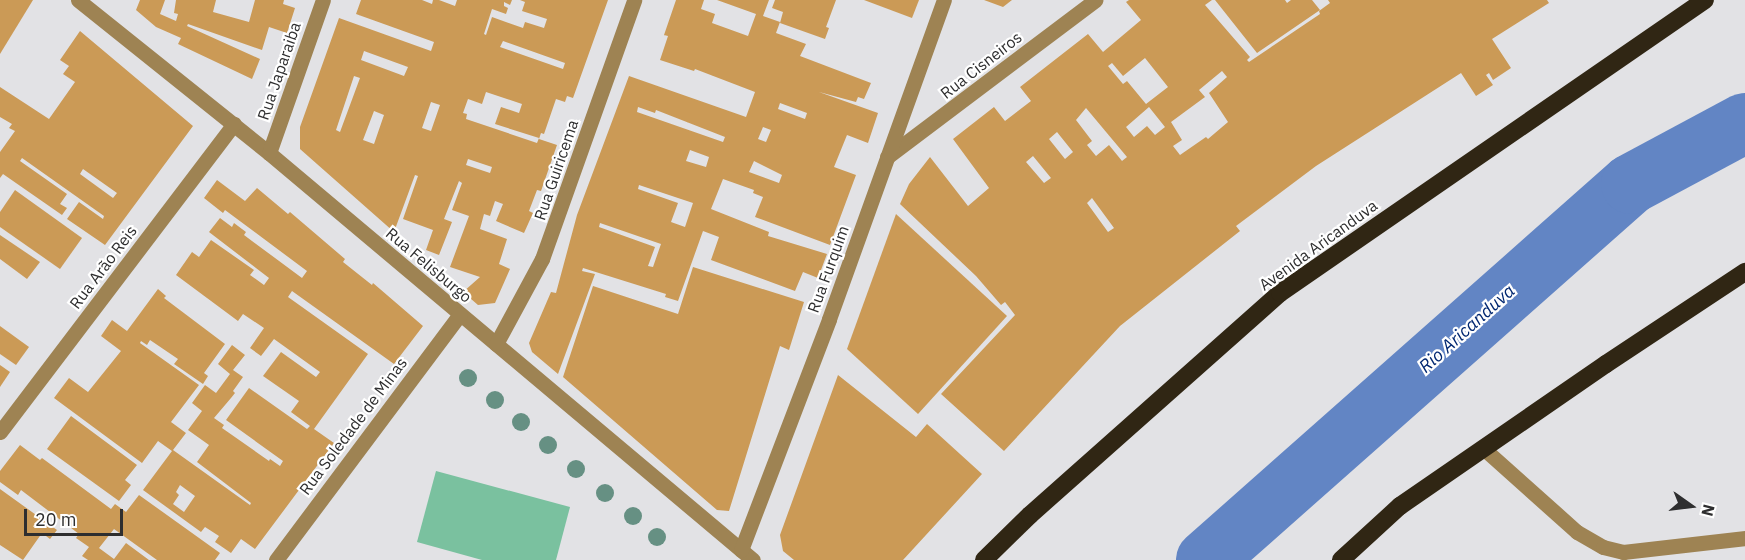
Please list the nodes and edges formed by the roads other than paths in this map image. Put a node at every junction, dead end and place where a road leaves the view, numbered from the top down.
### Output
1 (78, 0) edge
2 (322, 0) edge
3 (634, 0) edge
4 (944, 0) edge
5 (1095, 0) edge
6 (1705, 0) edge
7 (234, 124) junction
8 (269, 153) junction
9 (887, 157) junction
10 (1745, 272) edge
11 (460, 314) junction
12 (496, 344) junction
13 (0, 432) edge
14 (1484, 448) junction
15 (1745, 537) edge
16 (747, 555) edge
17 (276, 560) edge
18 (984, 560) edge
19 (1341, 560) edge

1 - 7 street, Rua Felisburgo
2 - 8 street, Rua Japaraiba
3 - 12 street, Rua Guiricema
4 - 9 street, Rua Furquim
5 - 9 street, Rua Cisneiros
6 - 18 highway, Avenida Aricanduva
7 - 8 street, Rua Felisburgo
7 - 13 street, Rua Arão Reis
8 - 11 street, Rua Felisburgo
9 - 16 street, Rua Furquim
10 - 14 highway
11 - 12 street, Rua Felisburgo
11 - 17 street, Rua Soledade de Minas
12 - 16 street, Rua Felisburgo
14 - 15 street
14 - 19 highway

